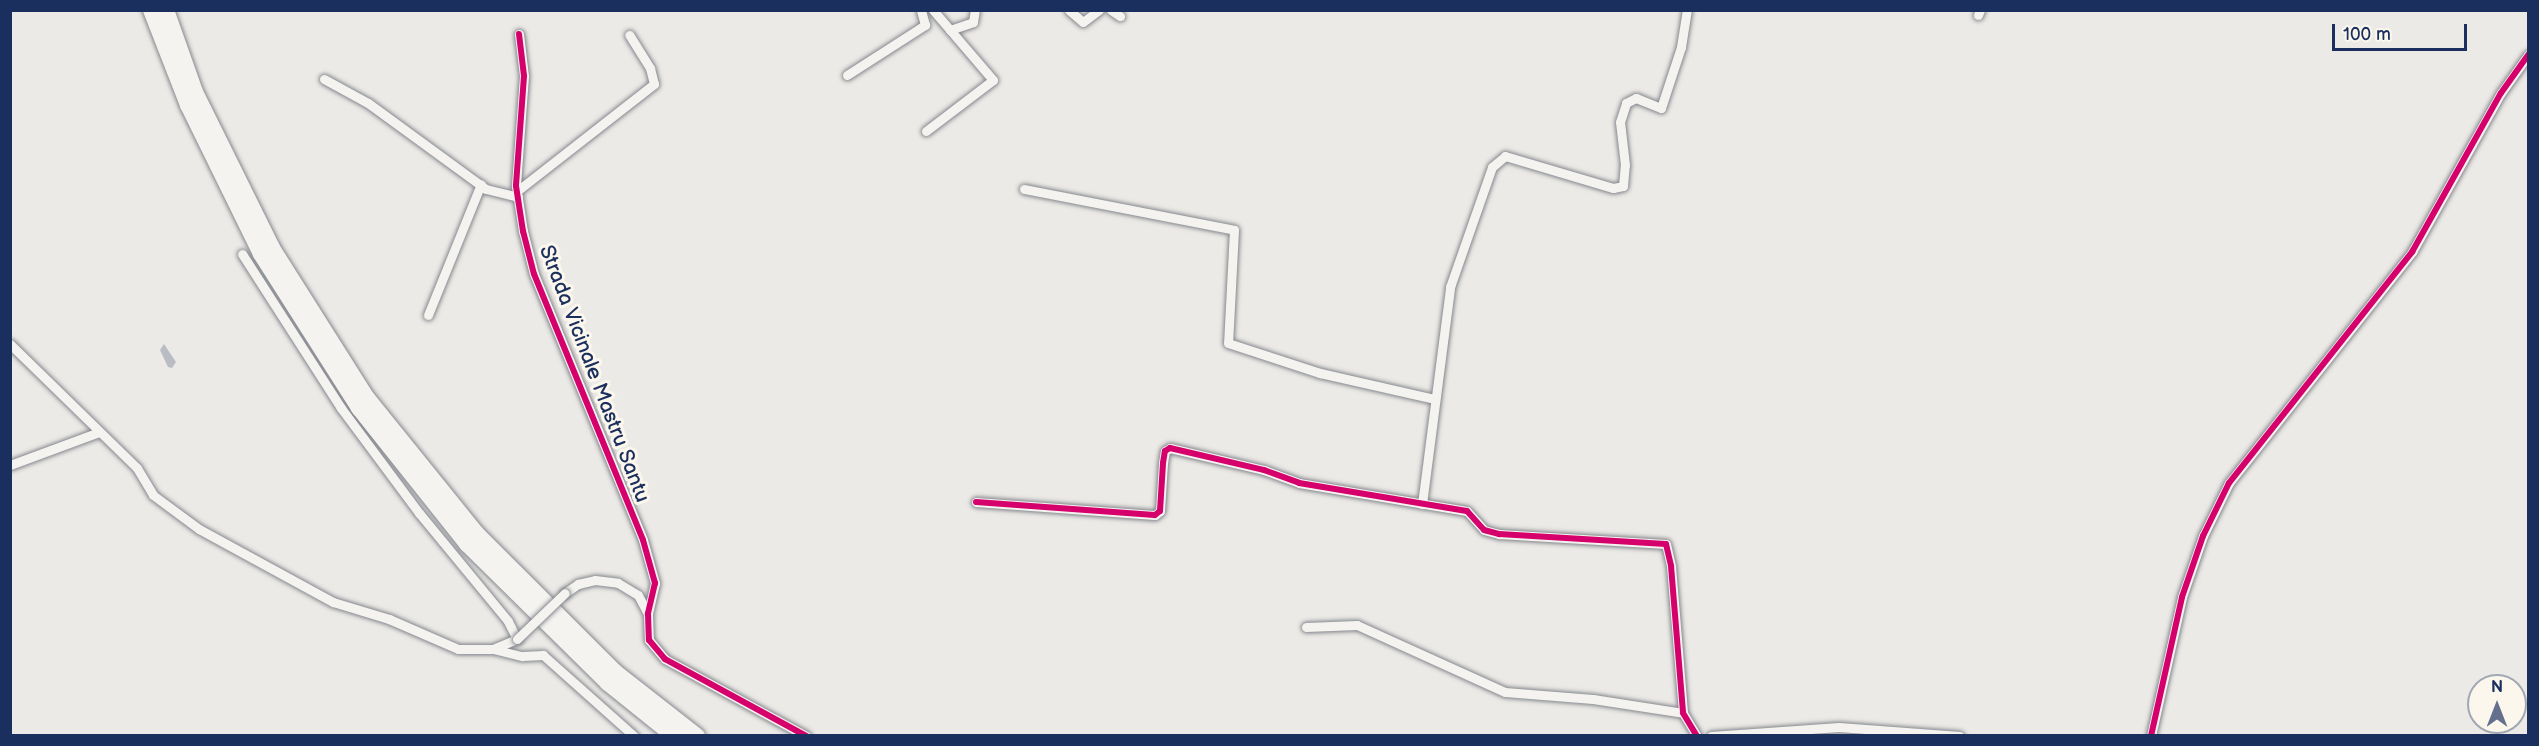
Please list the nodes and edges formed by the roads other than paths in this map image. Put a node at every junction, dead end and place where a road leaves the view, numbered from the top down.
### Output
1 (151, 10) edge
2 (166, 10) edge
3 (921, 10) edge
4 (933, 10) edge
5 (975, 10) edge
6 (1069, 10) edge
7 (1099, 10) edge
8 (1687, 10) edge
9 (950, 30) junction
10 (519, 34) dead end
11 (629, 35) dead end
12 (2529, 55) edge
13 (847, 75) dead end
14 (324, 79) dead end
15 (926, 131) dead end
16 (481, 184) junction
17 (1024, 189) dead end
18 (517, 194) junction
19 (242, 254) dead end
20 (428, 315) dead end
21 (10, 344) edge
22 (1434, 399) junction
23 (99, 432) junction
24 (10, 465) edge
25 (976, 502) dead end
26 (1422, 504) junction
27 (648, 615) junction
28 (1306, 627) dead end
29 (517, 639) junction
30 (493, 649) junction
31 (1683, 713) junction
32 (634, 735) edge
33 (674, 735) edge
34 (697, 735) edge
35 (806, 735) edge
36 (1697, 735) edge
37 (1712, 735) edge
38 (1960, 735) edge
39 (2151, 735) edge

1 - 33 highway
2 - 34 highway
3 - 13 street
4 - 9 street
5 - 9 street
6 - 7 street
8 - 22 street
9 - 15 street
10 - 18 street, Strada Vicinale Mastru Santu
11 - 18 street
12 - 39 street
14 - 16 street
16 - 18 street
16 - 20 street
17 - 22 street
18 - 27 street, Strada Vicinale Mastru Santu
19 - 29 street
21 - 23 street
22 - 26 street
23 - 24 street
23 - 30 street
25 - 26 street
26 - 31 street
27 - 29 street, bridge
27 - 35 street
28 - 31 street
29 - 30 street
30 - 32 street
31 - 36 street
37 - 38 street

